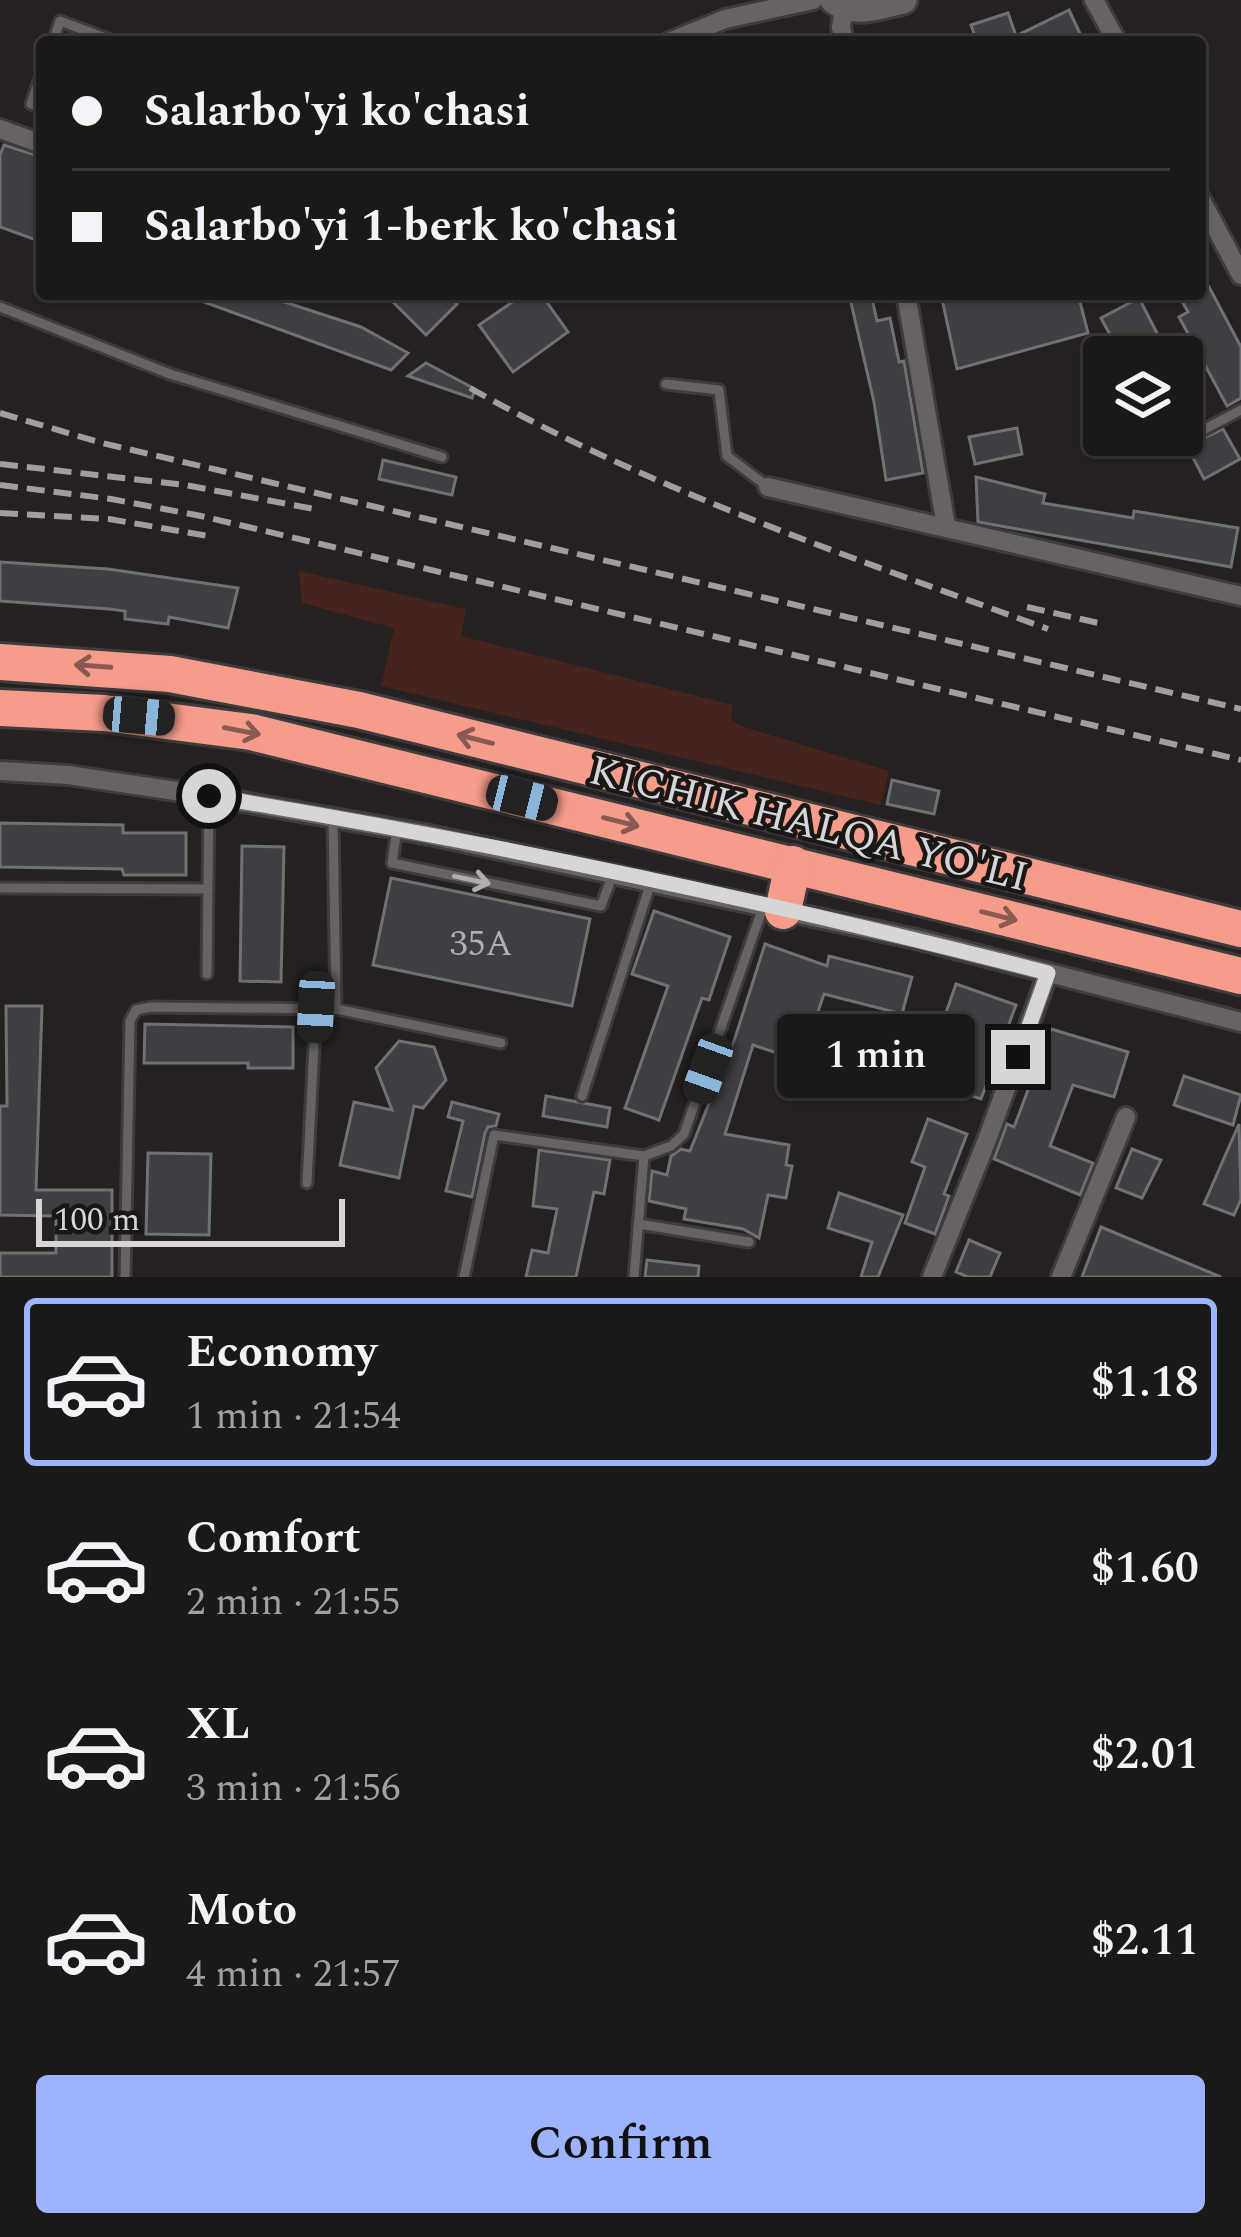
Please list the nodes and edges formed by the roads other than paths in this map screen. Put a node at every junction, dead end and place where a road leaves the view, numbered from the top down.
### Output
1 (813, 0) edge
2 (903, 0) edge
3 (1094, 0) edge
4 (839, 3) edge
5 (55, 36) edge
6 (100, 36) edge
7 (684, 36) edge
8 (843, 36) edge
9 (1114, 36) edge
10 (0, 129) edge
11 (36, 142) edge
12 (1206, 209) edge
13 (1241, 275) edge
14 (907, 300) edge
15 (0, 307) edge
16 (666, 384) dead end
17 (1241, 410) edge
18 (1203, 430) edge
19 (442, 457) dead end
20 (768, 487) joint
21 (946, 526) junction
22 (1241, 596) edge
23 (0, 662) edge
24 (0, 708) edge
25 (0, 771) edge
26 (209, 796) junction
27 (333, 818) junction
28 (397, 829) junction
29 (794, 864) junction
30 (613, 873) junction
31 (650, 882) junction
32 (0, 888) edge
33 (208, 889) junction
34 (773, 909) junction
35 (1241, 929) edge
36 (1048, 973) junction
37 (207, 974) dead end
38 (1241, 976) edge
39 (316, 1007) junction
40 (336, 1010) junction
41 (1241, 1022) edge
42 (501, 1043) dead end
43 (582, 1096) dead end
44 (1126, 1117) dead end
45 (644, 1156) junction
46 (307, 1183) dead end
47 (639, 1223) junction
48 (749, 1242) dead end
49 (125, 1277) edge
50 (464, 1277) edge
51 (634, 1277) edge
52 (932, 1277) edge
53 (1061, 1277) edge

1 - 7 street
2 - 4 street
3 - 9 street
4 - 8 street
5 - 6 lane
10 - 11 street
12 - 13 street
14 - 21 street
15 - 19 lane
16 - 20 lane
17 - 18 lane
20 - 21 street
21 - 22 street
35 -> 23 highway, KICHIK HALQA YO'LI
24 -> 29 highway, KICHIK HALQA YO'LI
25 - 26 street
26 - 27 street
26 - 33 lane
27 - 28 street
27 - 40 lane
28 - 30 street
28 -> 30 lane
29 - 34 highway
29 -> 38 highway, KICHIK HALQA YO'LI
30 - 31 street
31 - 34 street
31 - 43 lane
32 - 33 lane
33 - 37 lane
34 - 36 street
34 - 45 lane
36 - 41 street
36 - 52 street
39 - 40 lane
39 - 46 lane
39 - 49 lane
40 - 42 lane
44 - 53 street
45 - 47 lane
45 - 50 lane
47 - 48 lane
47 - 51 lane

